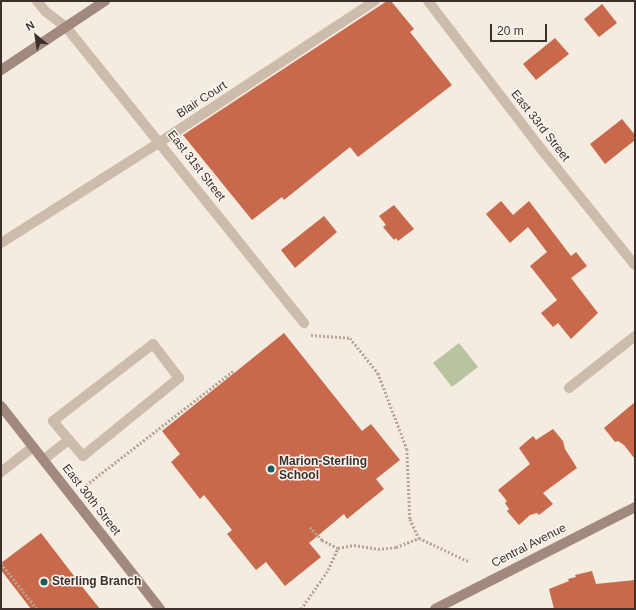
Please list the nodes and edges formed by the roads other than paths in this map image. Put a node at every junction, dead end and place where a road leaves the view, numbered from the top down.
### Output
1 (37, 1) edge
2 (105, 1) edge
3 (375, 1) edge
4 (428, 1) edge
5 (66, 27) junction
6 (1, 70) edge
7 (160, 142) junction
8 (1, 243) edge
9 (635, 265) edge
10 (304, 323) road end
11 (635, 336) edge
12 (569, 388) dead end
13 (1, 406) edge
14 (69, 440) junction
15 (33, 447) junction
16 (43, 460) junction
17 (1, 472) edge
18 (635, 507) edge
19 (450, 605) edge
20 (160, 609) edge
21 (435, 609) edge

1 - 5 street, East 31st Street
2 - 5 street
3 - 7 street, Blair Court
4 - 9 street, East 33rd Street
5 - 6 street
5 - 7 street, East 31st Street
7 - 8 street, Blair Court
7 - 10 street, East 31st Street
11 - 12 street
13 - 15 street, East 30th Street
14 - 14 street
14 - 16 street
15 - 16 street, East 30th Street
15 - 17 street
16 - 20 street, East 30th Street
18 - 19 street, Central Avenue
19 - 21 street, Central Avenue

